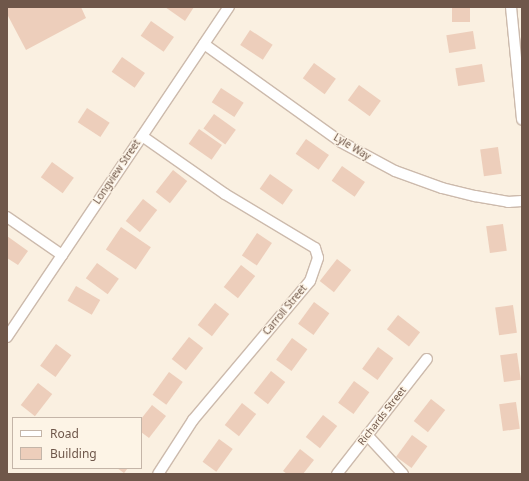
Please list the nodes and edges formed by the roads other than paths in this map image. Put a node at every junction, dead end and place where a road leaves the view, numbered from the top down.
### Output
1 (229, 7) edge
2 (511, 7) edge
3 (204, 44) junction
4 (522, 120) edge
5 (142, 136) junction
6 (522, 201) edge
7 (7, 217) edge
8 (62, 255) junction
9 (7, 337) edge
10 (427, 359) dead end
11 (367, 435) junction
12 (158, 474) edge
13 (337, 474) edge
14 (403, 474) edge

1 - 3 street, Longview Street
2 - 4 street
3 - 5 street, Longview Street
3 - 6 street, Lyle Way
5 - 8 street, Longview Street
5 - 12 street, Carroll Street
7 - 8 street
8 - 9 street, Longview Street
10 - 11 street, Richards Street
11 - 13 street, Richards Street
11 - 14 street

